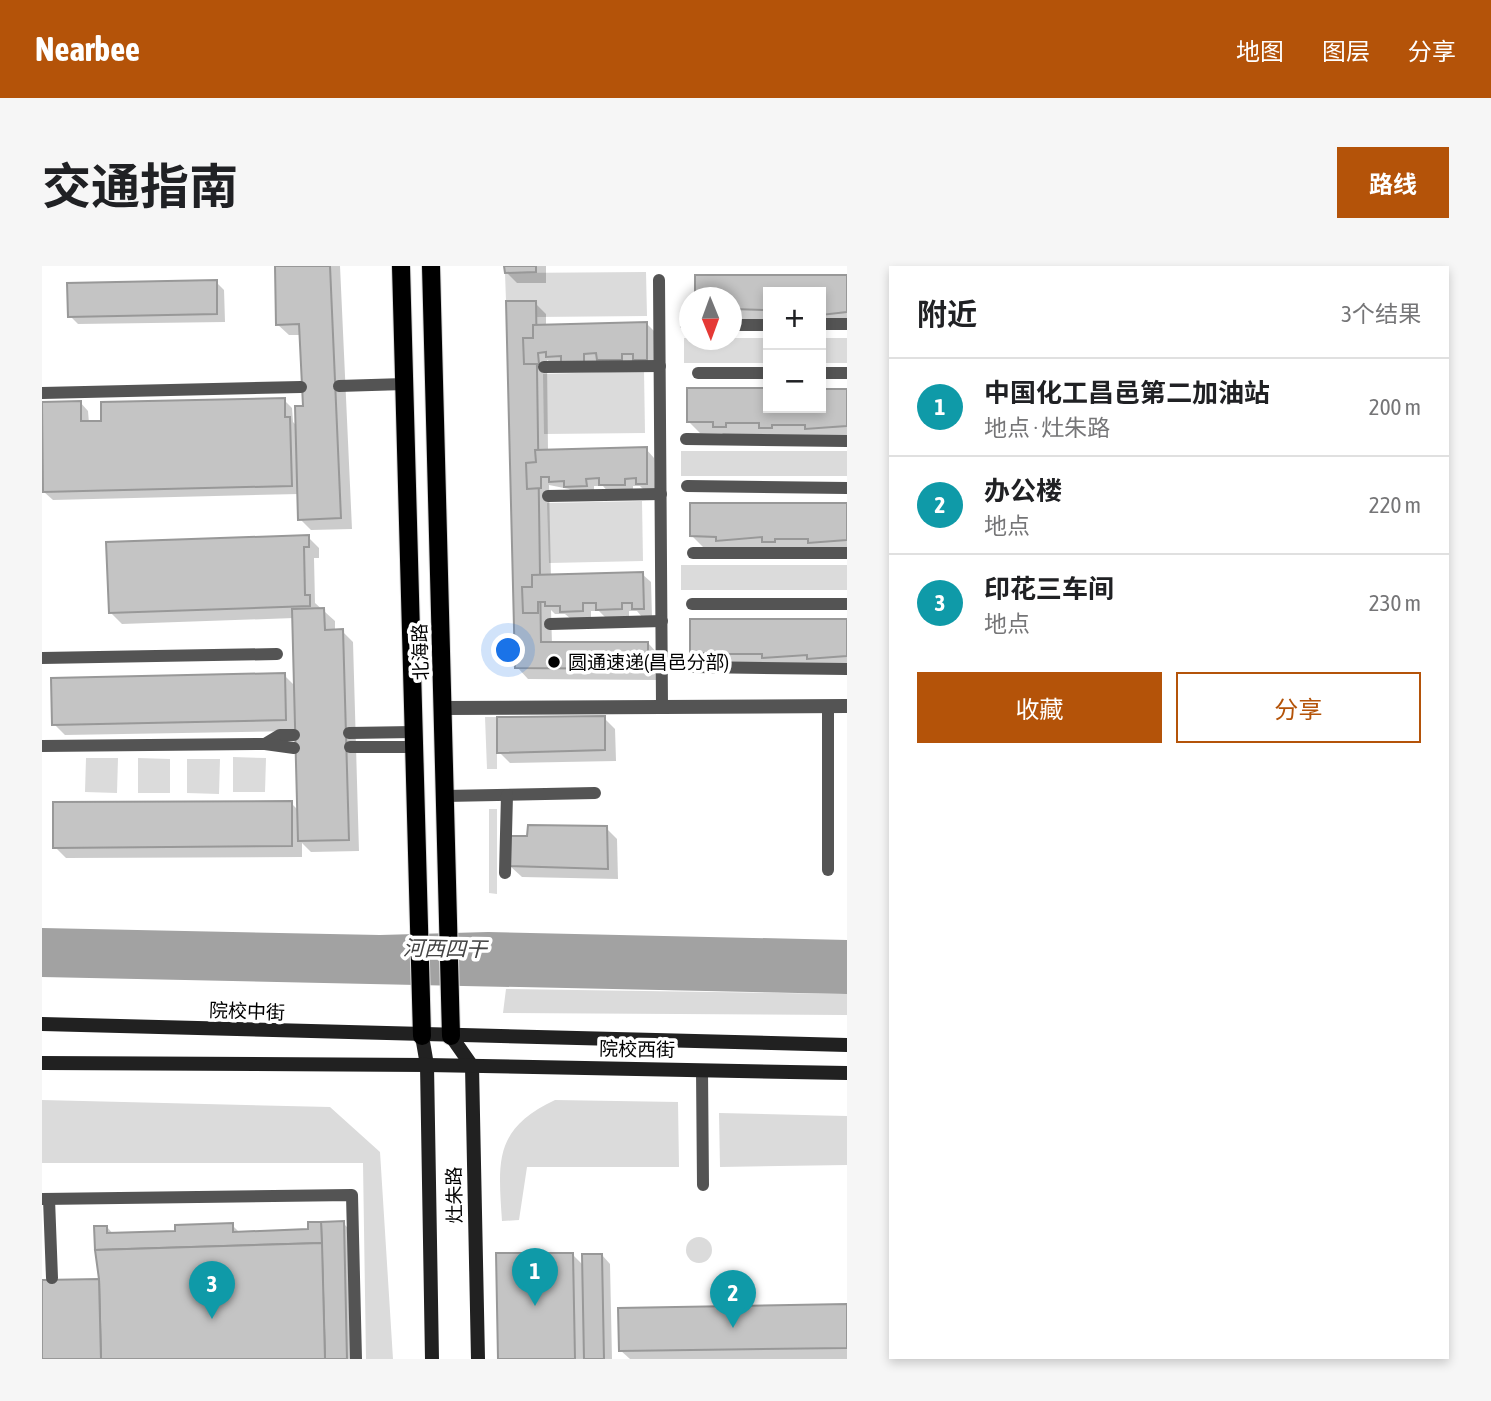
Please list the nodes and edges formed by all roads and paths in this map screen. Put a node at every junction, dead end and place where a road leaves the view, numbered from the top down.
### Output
1 (401, 266) edge
2 (431, 266) edge
3 (659, 280) dead end
4 (826, 324) edge
5 (847, 324) edge
6 (742, 325) edge
7 (763, 325) edge
8 (660, 366) junction
9 (544, 367) dead end
10 (698, 373) dead end
11 (763, 373) edge
12 (826, 373) edge
13 (847, 373) edge
14 (404, 384) junction
15 (339, 386) dead end
16 (301, 387) dead end
17 (42, 393) edge
18 (686, 439) dead end
19 (847, 441) edge
20 (688, 486) dead end
21 (847, 488) edge
22 (661, 494) junction
23 (548, 496) dead end
24 (693, 553) dead end
25 (847, 553) edge
26 (692, 604) dead end
27 (847, 604) edge
28 (662, 621) junction
29 (550, 624) dead end
30 (412, 649) junction
31 (441, 649) junction
32 (276, 654) dead end
33 (42, 658) edge
34 (695, 667) dead end
35 (847, 668) edge
36 (663, 705) junction
37 (828, 706) junction
38 (847, 706) edge
39 (442, 708) junction
40 (349, 733) dead end
41 (414, 739) junction
42 (294, 741) dead end
43 (42, 746) edge
44 (350, 747) dead end
45 (595, 793) dead end
46 (507, 795) junction
47 (444, 796) junction
48 (828, 870) dead end
49 (505, 873) dead end
50 (42, 1024) edge
51 (422, 1036) junction
52 (451, 1036) junction
53 (847, 1045) edge
54 (42, 1063) edge
55 (427, 1065) junction
56 (471, 1066) junction
57 (702, 1070) junction
58 (847, 1073) edge
59 (703, 1185) dead end
60 (45, 1199) edge
61 (52, 1278) dead end
62 (356, 1359) edge
63 (432, 1359) edge
64 (478, 1359) edge

1 - 14 main road, 北海路
2 - 31 main road, 北海路
3 - 8 lane
4 - 5 lane
6 - 7 lane
8 - 9 lane
8 - 22 lane
10 - 11 lane
12 - 13 lane
14 - 15 lane
14 - 30 main road, 北海路
16 - 17 lane
18 - 19 lane
20 - 21 lane
22 - 23 lane
22 - 28 lane
24 - 25 lane
26 - 27 lane
28 - 29 lane
28 - 36 lane
30 - 31 main road
30 - 41 main road, 北海路
31 - 39 main road, 北海路
32 - 33 lane
34 - 35 lane
36 - 37 street
36 - 39 street
37 - 38 street
37 - 48 lane
39 - 47 main road, 北海路
40 - 41 lane
41 - 44 lane
41 - 51 main road, 北海路
42 - 43 lane
45 - 46 lane
46 - 47 lane
46 - 49 lane
47 - 52 main road, 北海路
50 - 51 main road, 院校中街
51 - 52 main road, 院校中街
51 - 55 main road, 灶朱路
52 - 53 main road, 院校西街
52 - 56 main road
54 - 55 main road
55 - 56 main road, 院校西街
55 - 63 main road, 灶朱路
56 - 57 main road, 院校西街
56 - 64 main road, 灶朱路
57 - 58 main road, 院校西街
57 - 59 lane
60 - 61 lane
60 - 62 lane

